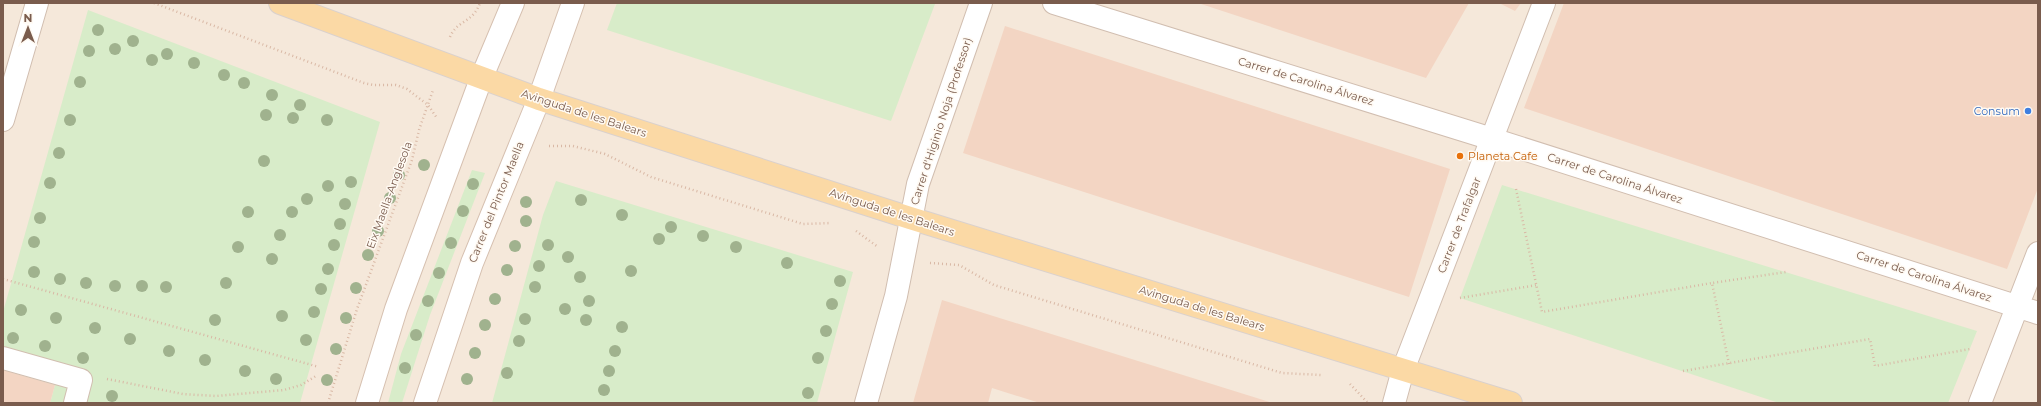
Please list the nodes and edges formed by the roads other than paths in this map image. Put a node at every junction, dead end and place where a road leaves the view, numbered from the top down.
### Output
1 (37, 3) edge
2 (280, 3) edge
3 (513, 3) edge
4 (573, 3) edge
5 (981, 3) edge
6 (1054, 3) edge
7 (1544, 3) edge
8 (481, 79) junction
9 (539, 99) junction
10 (3, 120) edge
11 (1492, 139) junction
12 (910, 218) junction
13 (2038, 253) edge
14 (2017, 306) junction
15 (2038, 313) edge
16 (3, 358) edge
17 (1403, 370) junction
18 (75, 403) edge
19 (366, 403) edge
20 (425, 403) edge
21 (866, 403) edge
22 (1394, 403) edge
23 (1511, 403) edge
24 (1980, 403) edge

1 - 10 street
2 - 8 main road, Avinguda de les Balears
3 - 8 street
4 - 9 street, Carrer del Pintor Maella
5 - 12 street, Carrer d'Higinio Noja (Professor)
6 - 11 street, Carrer de Carolina Álvarez
7 - 11 street, Carrer de Trafalgar
8 - 9 main road, Avinguda de les Balears
8 - 19 street
9 - 12 main road, Avinguda de les Balears
9 - 20 street, Carrer del Pintor Maella
11 - 14 street, Carrer de Carolina Álvarez
11 - 17 street, Carrer de Trafalgar
12 - 17 main road, Avinguda de les Balears
12 - 21 street, Carrer d'Higinio Noja (Professor)
13 - 14 street
14 - 15 street, Carrer de Carolina Álvarez
14 - 24 street
16 - 18 street
17 - 22 street, Carrer de Trafalgar
17 - 23 main road, Avinguda de les Balears

